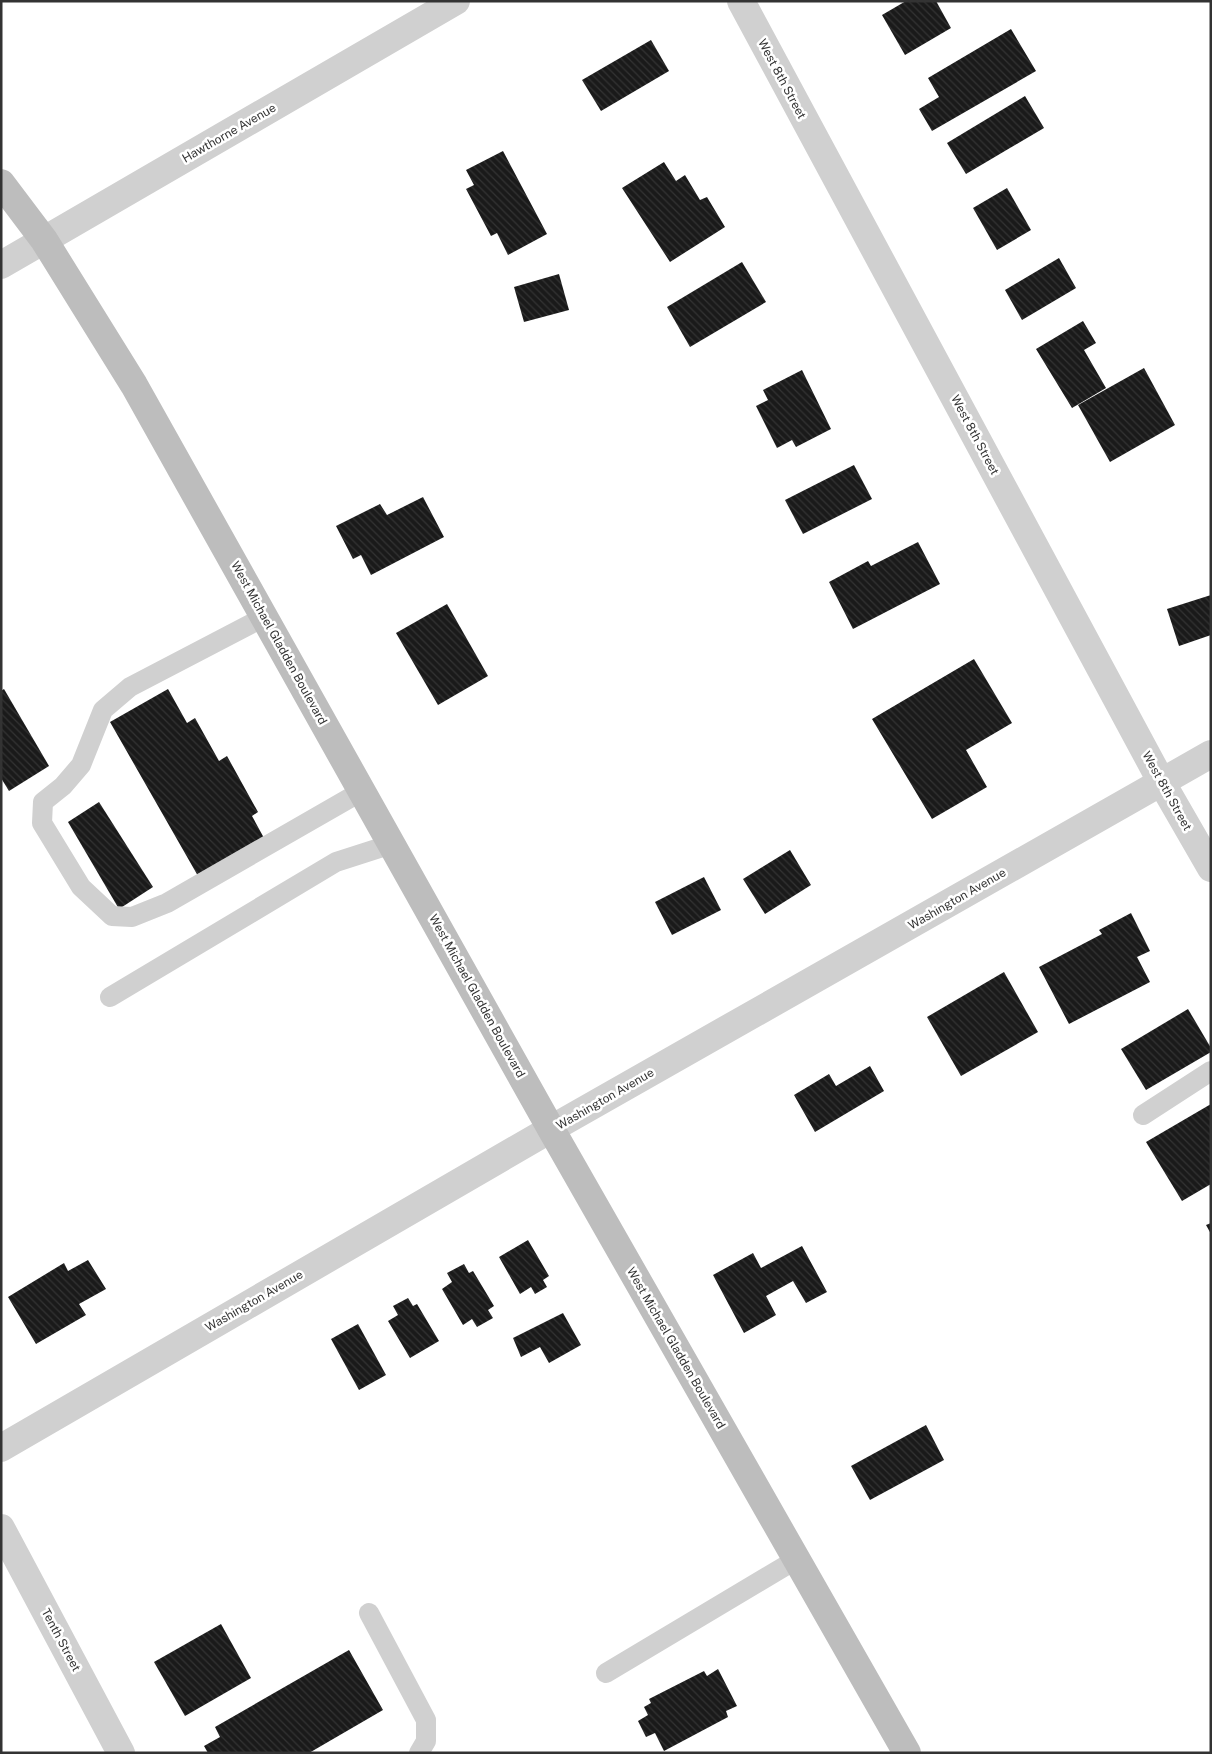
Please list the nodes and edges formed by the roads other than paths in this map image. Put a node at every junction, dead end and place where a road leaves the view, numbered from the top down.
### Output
1 (456, 1) edge
2 (741, 1) edge
3 (1, 183) edge
4 (44, 240) junction
5 (1, 265) edge
6 (264, 617) junction
7 (1211, 754) edge
8 (1162, 783) junction
9 (362, 790) junction
10 (392, 844) junction
11 (1211, 868) edge
12 (110, 997) dead end
13 (1211, 1071) edge
14 (1143, 1114) dead end
15 (551, 1129) junction
16 (1, 1448) edge
17 (1, 1528) edge
18 (796, 1559) junction
19 (369, 1613) dead end
20 (606, 1673) dead end
21 (121, 1753) edge
22 (419, 1753) edge
23 (907, 1753) edge

1 - 4 street, Hawthorne Avenue
2 - 8 street, West 8th Street
3 - 4 main road, West Michael Gladden Boulevard
4 - 5 street, Hawthorne Avenue
4 - 6 main road, West Michael Gladden Boulevard
6 - 9 main road, West Michael Gladden Boulevard
6 - 9 lane
7 - 8 street, Washington Avenue
8 - 11 street, West 8th Street
8 - 15 street, Washington Avenue
9 - 10 main road, West Michael Gladden Boulevard
10 - 12 lane
10 - 15 main road, West Michael Gladden Boulevard
13 - 14 lane
15 - 16 street, Washington Avenue
15 - 18 main road, West Michael Gladden Boulevard
17 - 21 street, Tenth Street
18 - 20 lane
18 - 23 main road, West Michael Gladden Boulevard
19 - 22 lane

